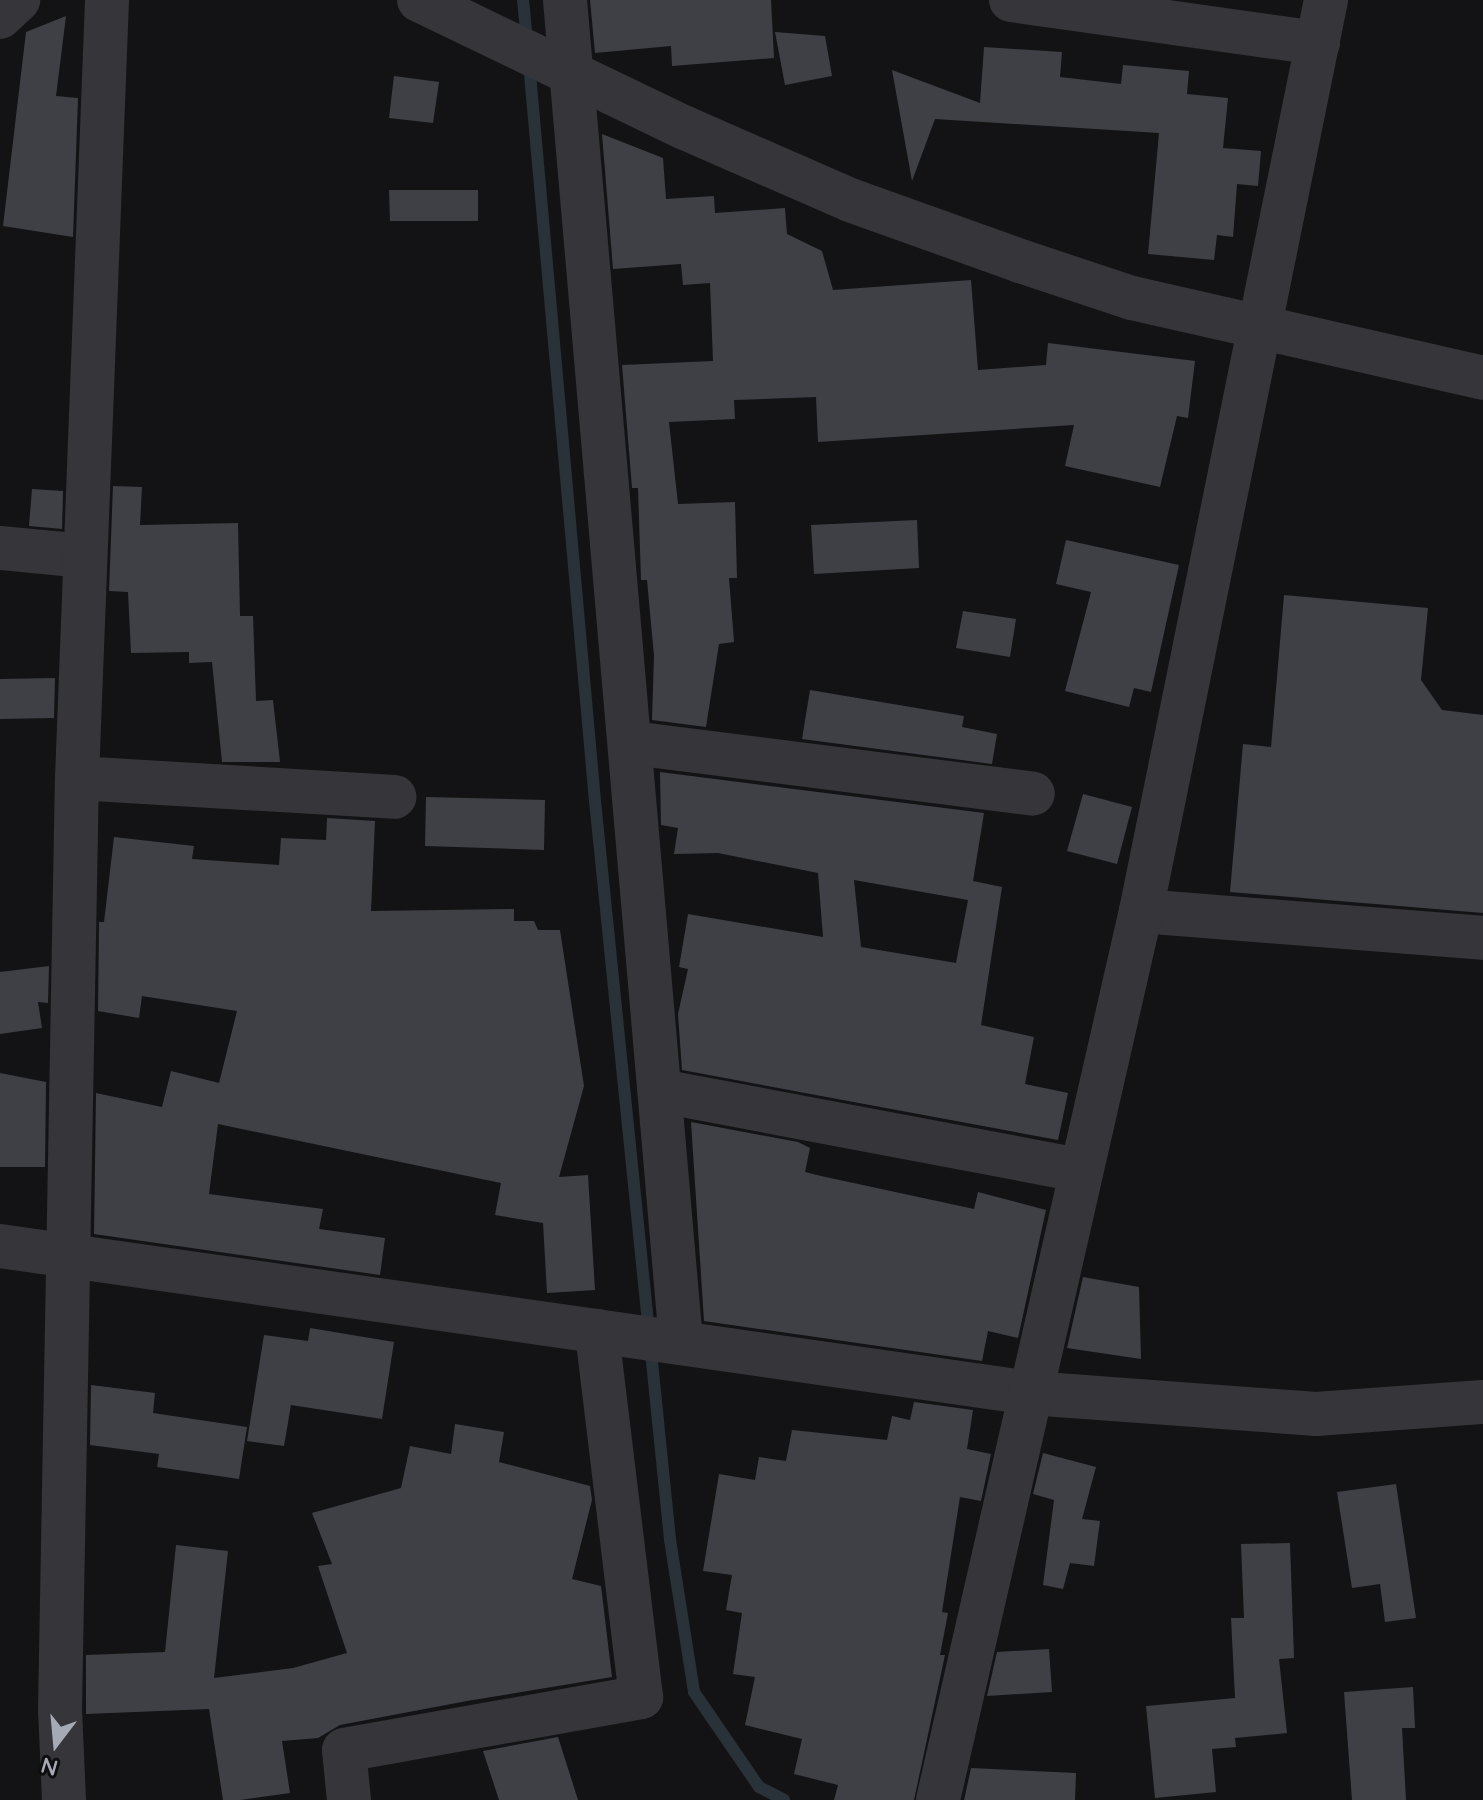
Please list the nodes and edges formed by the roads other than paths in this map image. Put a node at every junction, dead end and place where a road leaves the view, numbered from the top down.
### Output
1 (18, 0) edge
2 (107, 0) edge
3 (419, 0) edge
4 (565, 0) edge
5 (1011, 0) edge
6 (1326, 0) edge
7 (0, 17) edge
8 (1318, 43) junction
9 (571, 75) junction
10 (1259, 329) junction
11 (1483, 378) edge
12 (0, 548) edge
13 (85, 556) junction
14 (632, 743) junction
15 (77, 778) junction
16 (1033, 794) dead end
17 (394, 797) dead end
18 (1141, 911) junction
19 (1483, 938) edge
20 (661, 1091) junction
21 (1081, 1170) junction
22 (0, 1246) edge
23 (69, 1253) junction
24 (597, 1331) junction
25 (681, 1343) junction
26 (1030, 1393) junction
27 (1483, 1402) edge
28 (64, 1800) edge
29 (349, 1800) edge
30 (938, 1800) edge

1 - 7 street
2 - 13 street
3 - 9 street
4 - 9 street
5 - 8 street
6 - 8 street
8 - 10 street
9 - 10 street
9 - 14 street
10 - 11 street
10 - 18 street
12 - 13 street
13 - 15 street
14 - 16 street
14 - 20 street
15 - 17 street
15 - 23 street
18 - 19 street
18 - 21 street
20 - 21 street
20 - 25 street
21 - 26 street
22 - 23 street
23 - 24 street
23 - 28 street
24 - 25 street
24 - 29 street
25 - 26 street
26 - 27 street
26 - 30 street

